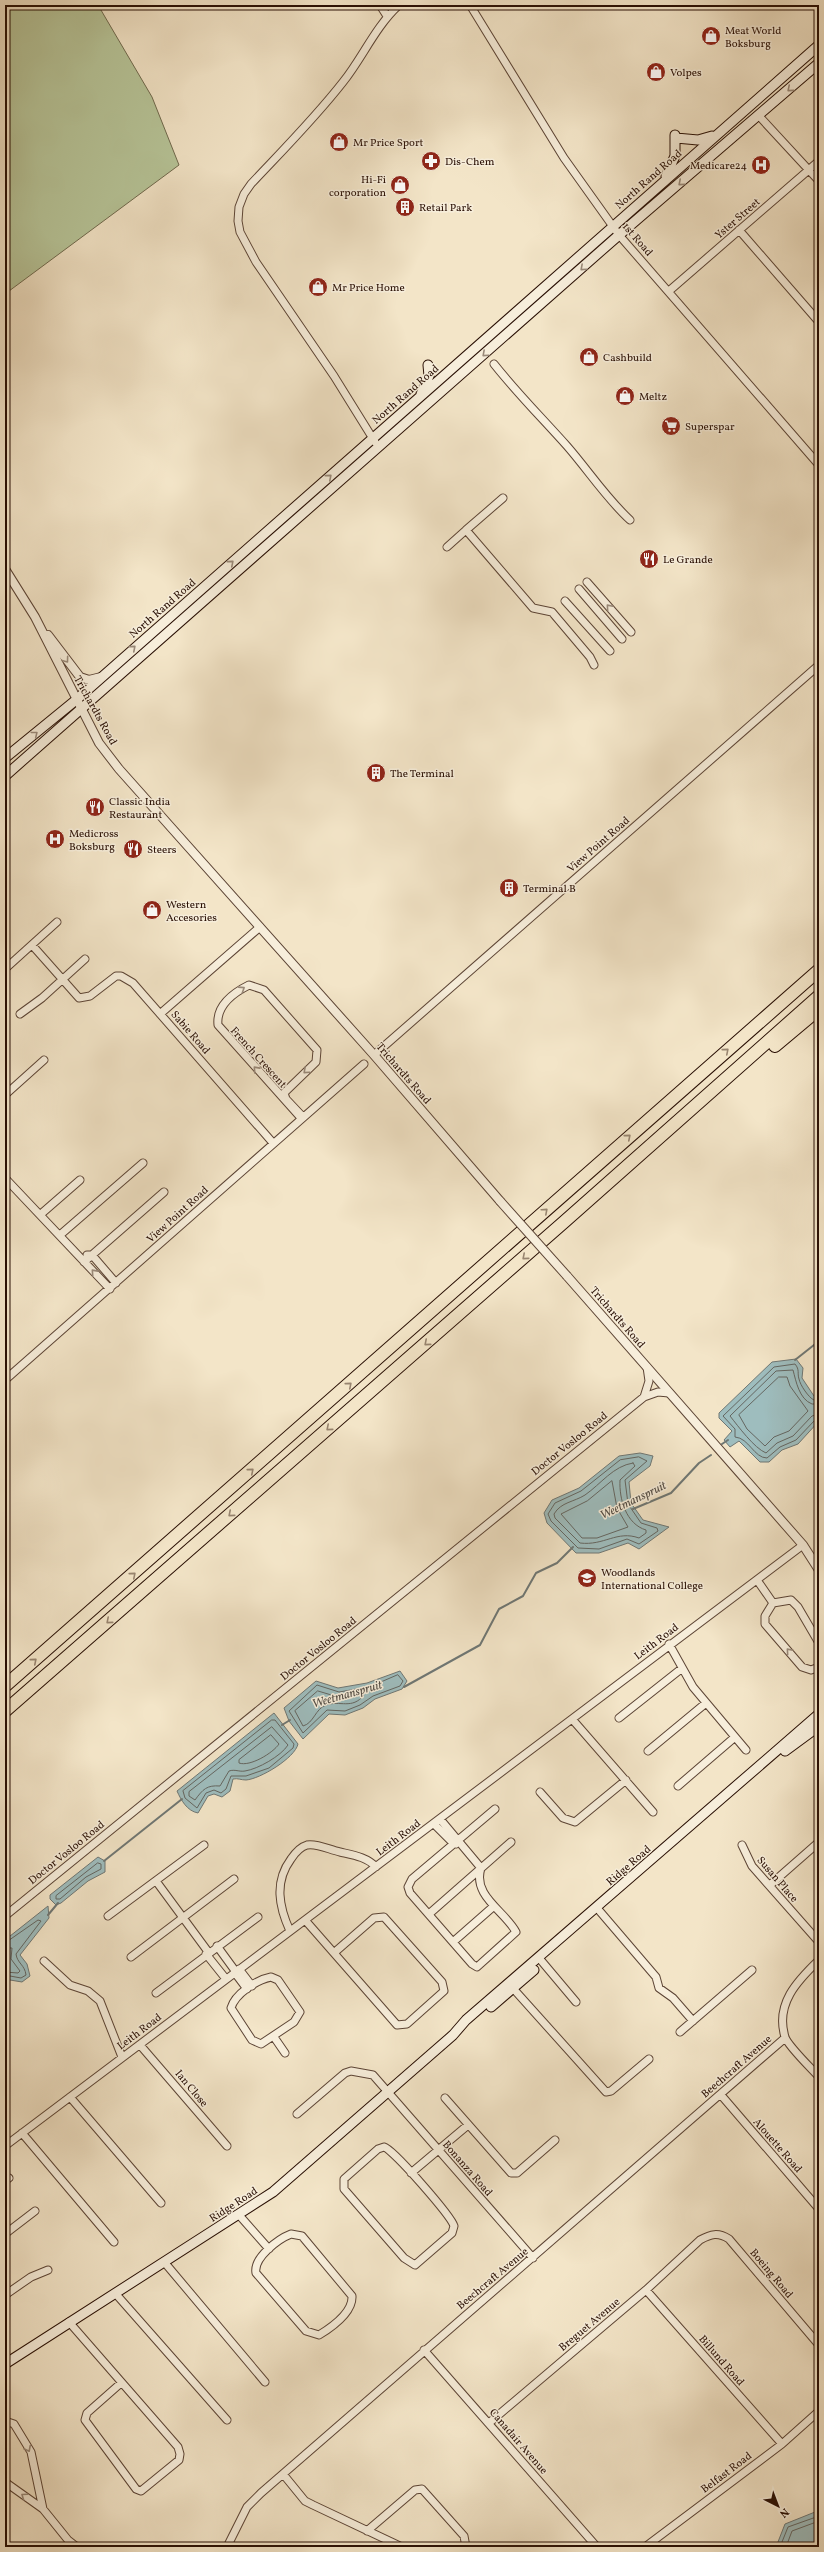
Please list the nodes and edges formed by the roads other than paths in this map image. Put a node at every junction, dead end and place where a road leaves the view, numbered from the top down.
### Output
1 (380, 5) edge
2 (399, 5) edge
3 (470, 5) edge
4 (387, 16) junction
5 (819, 45) edge
6 (819, 63) edge
7 (759, 116) junction
8 (716, 135) junction
9 (819, 161) edge
10 (809, 170) junction
11 (665, 179) junction
12 (819, 181) edge
13 (612, 226) junction
14 (739, 230) junction
15 (619, 235) junction
16 (669, 291) junction
17 (819, 322) edge
18 (494, 364) dead end
19 (428, 365) dead end
20 (418, 398) junction
21 (372, 438) junction
22 (378, 447) junction
23 (819, 464) edge
24 (503, 498) dead end
25 (292, 509) junction
26 (302, 515) junction
27 (630, 520) dead end
28 (466, 530) junction
29 (447, 547) dead end
30 (5, 569) edge
31 (587, 582) dead end
32 (579, 589) dead end
33 (565, 601) dead end
34 (35, 617) junction
35 (631, 632) dead end
36 (622, 640) dead end
37 (610, 651) dead end
38 (819, 664) edge
39 (594, 665) dead end
40 (102, 677) junction
41 (76, 700) junction
42 (81, 710) junction
43 (5, 758) edge
44 (5, 776) edge
45 (57, 922) dead end
46 (260, 927) junction
47 (32, 945) junction
48 (85, 960) dead end
49 (5, 968) edge
50 (819, 970) edge
51 (62, 980) junction
52 (819, 996) edge
53 (819, 1010) edge
54 (20, 1014) dead end
55 (160, 1014) junction
56 (374, 1055) junction
57 (44, 1060) dead end
58 (364, 1064) dead end
59 (5, 1095) edge
60 (302, 1118) junction
61 (274, 1144) junction
62 (143, 1163) dead end
63 (5, 1178) edge
64 (80, 1180) dead end
65 (164, 1192) dead end
66 (41, 1214) junction
67 (564, 1222) junction
68 (60, 1235) junction
69 (92, 1255) junction
70 (79, 1256) junction
71 (84, 1262) junction
72 (116, 1283) junction
73 (110, 1289) junction
74 (647, 1367) junction
75 (5, 1380) edge
76 (669, 1393) junction
77 (644, 1396) junction
78 (803, 1545) junction
79 (819, 1570) edge
80 (757, 1580) junction
81 (774, 1603) junction
82 (819, 1642) edge
83 (669, 1644) junction
84 (819, 1667) edge
85 (682, 1669) junction
86 (5, 1686) edge
87 (706, 1703) junction
88 (5, 1711) edge
89 (819, 1714) edge
90 (619, 1718) dead end
91 (572, 1719) junction
92 (819, 1726) edge
93 (735, 1737) junction
94 (746, 1750) dead end
95 (648, 1751) dead end
96 (626, 1780) junction
97 (678, 1786) dead end
98 (540, 1792) dead end
99 (495, 1809) dead end
100 (653, 1812) dead end
101 (437, 1821) junction
102 (512, 1842) dead end
103 (819, 1842) edge
104 (457, 1843) junction
105 (204, 1845) dead end
106 (742, 1845) dead end
107 (376, 1867) junction
108 (481, 1868) junction
109 (234, 1879) dead end
110 (156, 1881) junction
111 (770, 1885) junction
112 (494, 1906) junction
113 (598, 1910) junction
114 (429, 1914) junction
115 (5, 1916) edge
116 (108, 1916) dead end
117 (258, 1917) dead end
118 (182, 1918) junction
119 (305, 1920) junction
120 (290, 1931) junction
121 (453, 1942) junction
122 (819, 1942) edge
123 (217, 1946) junction
124 (335, 1952) junction
125 (207, 1954) junction
126 (131, 1957) dead end
127 (541, 1960) junction
128 (819, 1960) edge
129 (44, 1961) dead end
130 (752, 1970) dead end
131 (237, 1971) junction
132 (226, 1979) junction
133 (511, 1987) junction
134 (249, 1988) junction
135 (156, 1993) dead end
136 (576, 2002) dead end
137 (693, 2021) junction
138 (680, 2032) dead end
139 (274, 2037) junction
140 (785, 2038) junction
141 (140, 2044) junction
142 (285, 2053) dead end
143 (122, 2057) junction
144 (649, 2059) dead end
145 (819, 2077) edge
146 (388, 2092) junction
147 (721, 2095) junction
148 (70, 2097) junction
149 (446, 2098) dead end
150 (298, 2114) dead end
151 (468, 2126) junction
152 (22, 2133) junction
153 (555, 2140) dead end
154 (5, 2146) edge
155 (227, 2146) dead end
156 (439, 2150) junction
157 (411, 2173) junction
158 (161, 2203) dead end
159 (819, 2209) edge
160 (35, 2211) dead end
161 (239, 2215) junction
162 (5, 2234) edge
163 (700, 2240) joint
164 (114, 2242) dead end
165 (269, 2249) junction
166 (532, 2258) junction
167 (165, 2263) junction
168 (48, 2270) dead end
169 (646, 2290) junction
170 (115, 2293) junction
171 (5, 2295) edge
172 (68, 2322) junction
173 (819, 2345) edge
174 (424, 2350) junction
175 (6, 2360) edge
176 (265, 2382) dead end
177 (121, 2383) junction
178 (819, 2412) edge
179 (227, 2420) dead end
180 (5, 2421) edge
181 (489, 2423) junction
182 (782, 2444) junction
183 (283, 2474) junction
184 (5, 2482) edge
185 (43, 2509) junction
186 (367, 2531) junction
187 (77, 2547) edge
188 (228, 2547) edge
189 (402, 2547) edge
190 (466, 2547) edge
191 (597, 2547) edge
192 (645, 2547) edge

1 - 4 street
2 - 4 street
3 - 13 street, 1st Road
4 - 21 street
5 - 8 main road, North Rand Road
6 -> 7 main road, North Rand Road
7 - 10 street
7 -> 15 main road, North Rand Road
8 - 11 main road, North Rand Road
8 - 11 main road
9 - 10 street, Yster Street
10 - 12 street
10 - 14 street, Yster Street
11 - 13 main road, North Rand Road
13 - 15 street, 1st Road
13 - 20 main road, North Rand Road
14 - 16 street, Yster Street
14 - 17 street
15 - 16 street, 1st Road
15 -> 22 main road, North Rand Road
16 - 23 street, 1st Road
18 - 27 street
19 - 20 main road
20 - 21 main road, North Rand Road
21 - 22 street
25 -> 21 main road, North Rand Road
22 - 26 main road, North Rand Road
24 - 28 street
25 - 26 main road
40 -> 25 main road, North Rand Road
26 - 42 main road, North Rand Road
28 - 29 street
28 - 39 street
30 - 34 street, Trichardts Road
35 -> 31 street
32 - 36 street
33 - 37 street
34 -> 40 street
34 - 41 street, Trichardts Road
38 - 56 street, View Point Road
40 - 41 main road, North Rand Road
41 - 42 street, Trichardts Road
43 -> 41 main road, North Rand Road
42 - 44 main road, North Rand Road
42 - 46 street, Trichardts Road
45 - 47 street
46 - 55 street
46 - 56 street, Trichardts Road
47 - 49 street
47 - 51 street
48 - 51 street
86 -> 50 highway
51 - 54 street
51 - 55 street, Sabie Road
52 - 67 highway
53 - 67 highway
55 - 61 street, Sabie Road
56 - 74 street, Trichardts Road, bridge
57 - 59 street
58 - 60 street, View Point Road
60 -> 60 street, French Crescent
60 - 61 street, View Point Road
61 - 72 street, View Point Road
62 - 68 street
63 - 66 street
64 - 66 street
65 - 69 street
66 - 68 street
67 -> 88 highway
68 - 70 street
69 - 70 street
69 - 71 street
69 - 72 street
70 - 71 street
73 -> 71 street
72 - 73 street, View Point Road
73 - 75 street, View Point Road
74 - 76 street, Trichardts Road
74 - 77 street
76 - 77 street, Doctor Vosloo Road
76 - 78 street, Trichardts Road
77 - 115 street, Doctor Vosloo Road
78 - 79 street, Trichardts Road
78 - 80 street, Leith Road
80 - 81 street
80 - 83 street, Leith Road
81 - 82 street
84 -> 81 street
83 - 85 street
83 - 91 street, Leith Road
85 - 87 street
85 - 90 street
87 - 93 street
87 - 95 street
89 - 113 main road, Ridge Road
91 - 96 street
91 - 101 street, Leith Road
92 - 113 main road, Ridge Road
93 - 94 street
93 - 97 street
96 - 98 street
96 - 100 street
99 - 104 street
101 - 104 street
101 - 107 street, Leith Road
102 - 108 street
103 - 111 street
104 - 108 street
104 - 114 street
105 - 110 street
106 - 111 street, Susan Place
107 - 119 street, Leith Road
107 - 120 street
108 - 112 street
108 - 114 street
109 - 118 street
110 - 116 street
110 - 118 street
111 - 122 street, Susan Place
112 - 121 street
112 - 121 street
113 - 127 main road, Ridge Road
113 - 137 street
114 - 121 street
117 - 123 street
118 - 125 street
118 - 126 street
119 - 120 street, Leith Road
119 - 124 street
120 - 131 street, Leith Road
123 - 125 street
123 - 131 street
124 - 124 street
125 - 132 street
125 - 135 street
127 - 133 main road, Ridge Road
127 - 136 street
128 - 140 street
129 - 143 street
130 - 137 street
131 - 132 street, Leith Road
131 - 134 street
132 - 141 street, Leith Road
133 - 144 street
133 - 146 main road, Ridge Road
134 - 139 street
134 - 139 street
137 - 138 street
139 - 142 street
140 - 145 street
140 - 147 street, Beechcraft Avenue
141 - 143 street, Leith Road
141 - 155 street, Ian Close
143 - 148 street, Leith Road
146 - 150 street, Bonanza Road
146 - 156 street, Bonanza Road
146 - 161 main road, Ridge Road
147 - 159 street, Alouette Road
147 - 166 street, Beechcraft Avenue
148 - 152 street, Leith Road
148 - 158 street
149 - 151 street
151 - 153 street
151 - 156 street
152 - 154 street, Leith Road
152 - 164 street
156 - 157 street
156 - 166 street, Bonanza Road
157 - 157 street
160 - 162 street
161 - 165 street
161 - 167 main road, Ridge Road
163 - 169 street, Breguet Avenue
163 - 173 street, Boeing Road
165 - 165 street
166 - 174 street, Beechcraft Avenue
167 - 170 main road, Ridge Road
167 - 176 street
168 - 171 street
169 - 181 street, Breguet Avenue
169 - 182 street, Billund Road
170 - 172 main road, Ridge Road
170 - 179 street
172 - 175 main road, Ridge Road
172 - 177 street
174 - 181 street, Canadair Avenue
174 - 183 street, Beechcraft Avenue
177 - 177 street
178 - 182 street, Belfast Road
180 -> 185 street
181 - 191 street, Canadair Avenue
182 - 192 street, Belfast Road
183 - 186 street
183 - 188 street, Beechcraft Avenue
185 -> 184 street
185 - 187 street
186 - 189 street
186 - 190 street

